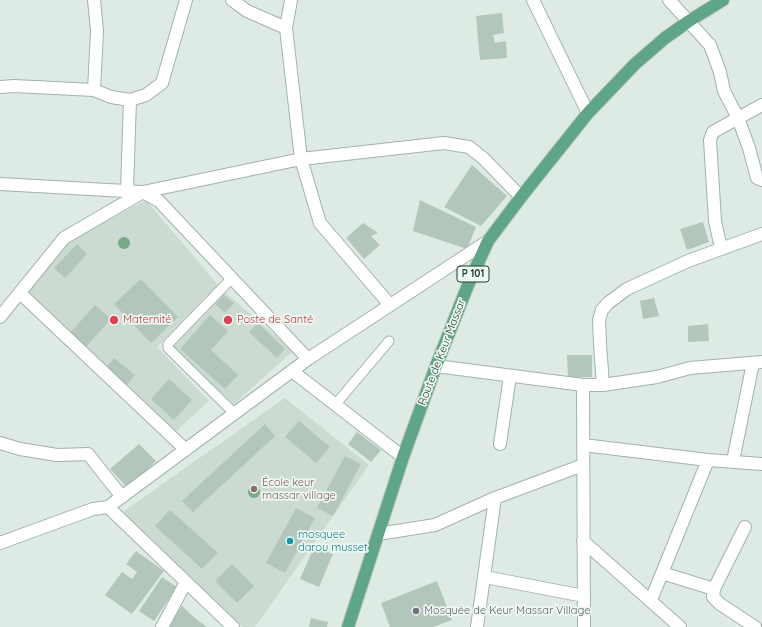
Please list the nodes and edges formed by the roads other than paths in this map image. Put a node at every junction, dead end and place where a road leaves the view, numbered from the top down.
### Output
1 (94, 0) edge
2 (186, 0) edge
3 (232, 0) edge
4 (291, 0) edge
5 (533, 0) edge
6 (669, 0) edge
7 (722, 0) edge
8 (689, 21) junction
9 (286, 28) junction
10 (0, 87) edge
11 (94, 90) junction
12 (130, 100) junction
13 (762, 105) edge
14 (588, 113) junction
15 (738, 118) junction
16 (301, 159) junction
17 (762, 180) edge
18 (0, 184) edge
19 (127, 190) junction
20 (143, 192) junction
21 (521, 197) junction
22 (762, 234) edge
23 (488, 241) junction
24 (721, 248) junction
25 (232, 278) junction
26 (20, 293) junction
27 (390, 305) junction
28 (0, 317) edge
29 (389, 341) dead end
30 (308, 359) junction
31 (758, 362) edge
32 (436, 366) junction
33 (292, 371) junction
34 (510, 376) junction
35 (583, 384) junction
36 (603, 385) junction
37 (335, 405) junction
38 (234, 413) junction
39 (0, 443) edge
40 (500, 444) dead end
41 (583, 445) junction
42 (186, 450) junction
43 (403, 457) junction
44 (708, 460) junction
45 (733, 461) junction
46 (762, 464) edge
47 (583, 465) junction
48 (122, 497) junction
49 (495, 498) junction
50 (108, 507) junction
51 (745, 527) dead end
52 (378, 534) junction
53 (584, 540) junction
54 (0, 543) edge
55 (662, 573) junction
56 (485, 577) junction
57 (186, 582) junction
58 (714, 589) junction
59 (584, 596) junction
60 (651, 600) junction
61 (162, 627) edge
62 (233, 627) edge
63 (348, 627) edge
64 (477, 627) edge
65 (584, 627) edge
66 (680, 627) edge
67 (755, 627) edge

1 - 11 street
2 - 12 street
3 - 9 street
4 - 9 street
5 - 14 street
6 - 8 street
7 - 8 main road, Route de Keur Massar / P 101
8 - 14 main road, Route de Keur Massar / P 101
8 - 15 street
9 - 16 street
10 - 11 street
11 - 12 street
12 - 19 street
13 - 15 street
14 - 21 main road, Route de Keur Massar / P 101
15 - 17 street
15 - 24 street
16 - 20 street
16 - 21 street
16 - 27 street
18 - 19 street
19 - 20 street
20 - 25 street
20 - 26 street
21 - 23 main road, Route de Keur Massar / P 101
22 - 24 street
23 - 27 street
23 - 32 main road, Route de Keur Massar / P 101
24 - 36 street
25 - 30 street
25 - 38 lane
26 - 28 street
26 - 42 street
27 - 30 street
29 - 37 lane
30 - 33 street
31 - 36 street
31 - 45 street
32 - 34 street
32 - 43 main road, Route de Keur Massar / P 101
33 - 37 street
33 - 38 street
34 - 35 street
34 - 40 street
35 - 36 street
35 - 41 street
37 - 43 street
38 - 42 street
39 - 48 street
41 - 44 street
41 - 47 street
42 - 48 street
43 - 52 main road, Route de Keur Massar / P 101
44 - 45 street
44 - 55 street
45 - 46 street
47 - 49 street
47 - 53 street
48 - 50 street
49 - 52 street
49 - 56 street
50 - 54 street
50 - 57 street
51 - 58 street
52 - 63 main road, Route de Keur Massar / P 101
53 - 59 street
53 - 60 street
55 - 58 street
55 - 60 street
56 - 59 street
56 - 64 street
57 - 61 street
57 - 62 street
58 - 67 street
59 - 65 street
60 - 66 street

